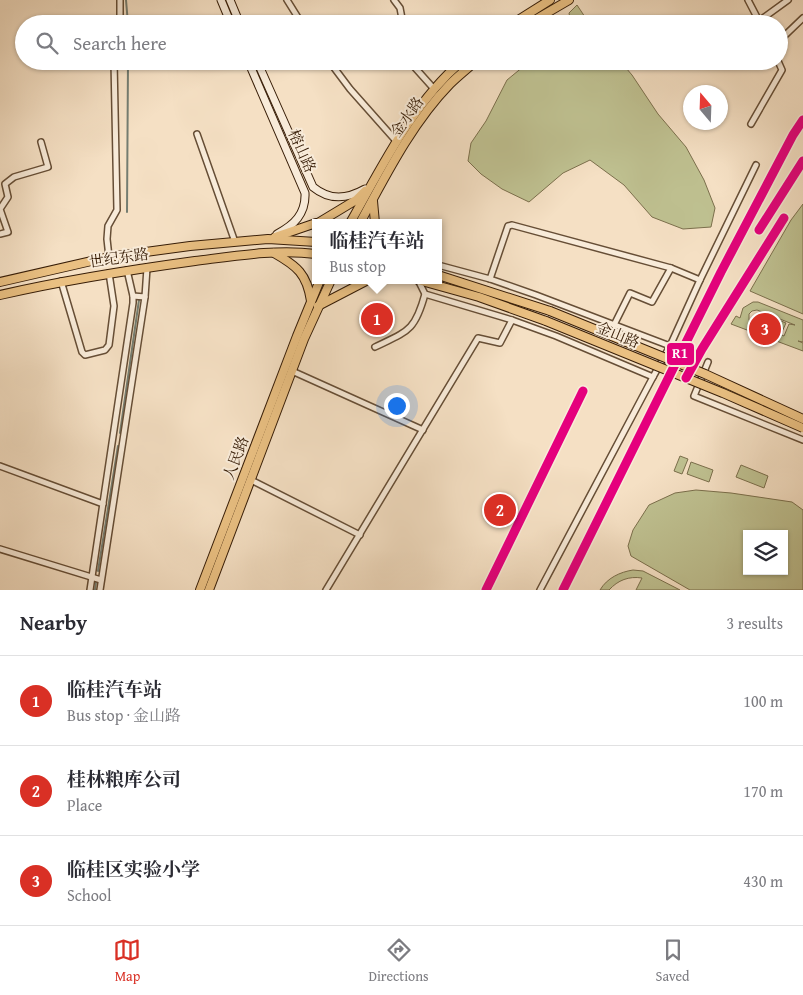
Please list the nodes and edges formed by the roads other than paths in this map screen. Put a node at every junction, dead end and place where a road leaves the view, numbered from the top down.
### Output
1 (120, 0) edge
2 (221, 0) edge
3 (230, 0) edge
4 (287, 0) edge
5 (394, 0) edge
6 (550, 0) edge
7 (570, 0) edge
8 (748, 0) edge
9 (788, 0) edge
10 (120, 15) edge
11 (227, 15) edge
12 (236, 15) edge
13 (296, 15) edge
14 (401, 15) edge
15 (526, 15) edge
16 (544, 15) edge
17 (756, 15) edge
18 (768, 15) edge
19 (803, 18) edge
20 (788, 32) edge
21 (114, 70) edge
22 (252, 70) edge
23 (261, 70) edge
24 (335, 70) edge
25 (417, 70) edge
26 (454, 70) edge
27 (465, 70) edge
28 (782, 70) edge
29 (435, 90) junction
30 (751, 124) dead end
31 (197, 134) dead end
32 (41, 142) dead end
33 (397, 142) junction
34 (756, 165) dead end
35 (372, 185) junction
36 (373, 199) junction
37 (324, 219) edge
38 (352, 219) edge
39 (362, 219) edge
40 (375, 219) edge
41 (312, 225) edge
42 (0, 234) edge
43 (268, 239) junction
44 (236, 242) junction
45 (312, 242) edge
46 (272, 252) junction
47 (312, 254) edge
48 (109, 257) junction
49 (442, 266) edge
50 (147, 268) junction
51 (671, 268) junction
52 (127, 270) junction
53 (109, 273) junction
54 (442, 276) edge
55 (490, 279) junction
56 (700, 280) junction
57 (61, 281) junction
58 (0, 282) edge
59 (318, 284) edge
60 (329, 284) edge
61 (360, 284) edge
62 (420, 284) edge
63 (432, 284) edge
64 (425, 294) junction
65 (0, 295) edge
66 (133, 296) junction
67 (146, 298) junction
68 (311, 300) junction
69 (318, 306) junction
70 (512, 320) junction
71 (614, 325) junction
72 (300, 337) junction
73 (670, 346) junction
74 (375, 348) dead end
75 (708, 362) dead end
76 (292, 371) junction
77 (653, 377) junction
78 (803, 419) edge
79 (803, 428) edge
80 (423, 430) junction
81 (114, 437) junction
82 (124, 439) junction
83 (803, 440) edge
84 (0, 466) edge
85 (251, 480) junction
86 (103, 504) junction
87 (360, 535) junction
88 (0, 549) edge
89 (92, 577) junction
90 (102, 580) junction
91 (90, 590) edge
92 (100, 590) edge
93 (200, 590) edge
94 (209, 590) edge
95 (326, 590) edge
96 (540, 590) edge

1 - 10 street
2 - 11 main road
3 - 12 main road
4 - 13 street
5 - 14 street
6 - 15 main road
7 - 16 main road
8 - 17 street
9 - 18 street
19 - 20 street
21 - 48 street
22 - 43 main road, 榕山路
23 - 35 main road, 榕山路
24 - 33 street
25 - 29 street
26 - 29 main road, 金水路
27 - 36 main road, 金水路
28 - 30 street
29 - 33 main road, 金水路
31 - 44 street
32 - 42 street
33 - 35 main road, 金水路
34 - 56 street
35 - 37 main road
35 - 38 main road, 金水路
36 - 39 main road, 金水路
36 - 40 main road
41 - 43 main road
43 - 44 main road, 世纪东路
43 - 45 main road
44 - 48 main road, 世纪东路
46 - 47 main road, 世纪东路
46 - 50 main road, 世纪东路
46 - 68 main road
48 - 58 main road, 世纪东路
49 - 55 street
50 - 52 main road, 世纪东路
50 - 67 street
51 - 55 street
51 - 56 street
51 - 71 street
52 - 53 main road, 世纪东路
52 - 66 street
53 - 57 main road, 世纪东路
53 - 57 street
54 - 78 main road, 金山路, bridge
55 - 71 street
56 - 73 street
57 - 65 main road, 世纪东路
59 - 68 main road
60 - 69 main road
61 - 69 main road
62 - 64 street
63 - 79 main road, 金山路, bridge
64 - 70 street
64 - 74 street
66 - 67 street
66 - 81 street
67 - 82 street
68 - 72 main road
69 - 72 main road
70 - 77 street
70 - 80 street
71 - 73 street
72 - 76 main road, 人民路
72 - 93 main road, 人民路
73 - 77 street
75 - 83 street
76 - 80 street
76 - 85 main road, 人民路
77 - 96 street
80 - 87 street
81 - 82 street
81 - 86 street
82 - 90 street
84 - 86 street
85 - 87 street
85 - 94 main road, 人民路
86 - 89 street
87 - 95 street
88 - 89 street
89 - 90 street
89 - 91 street
90 - 92 street

